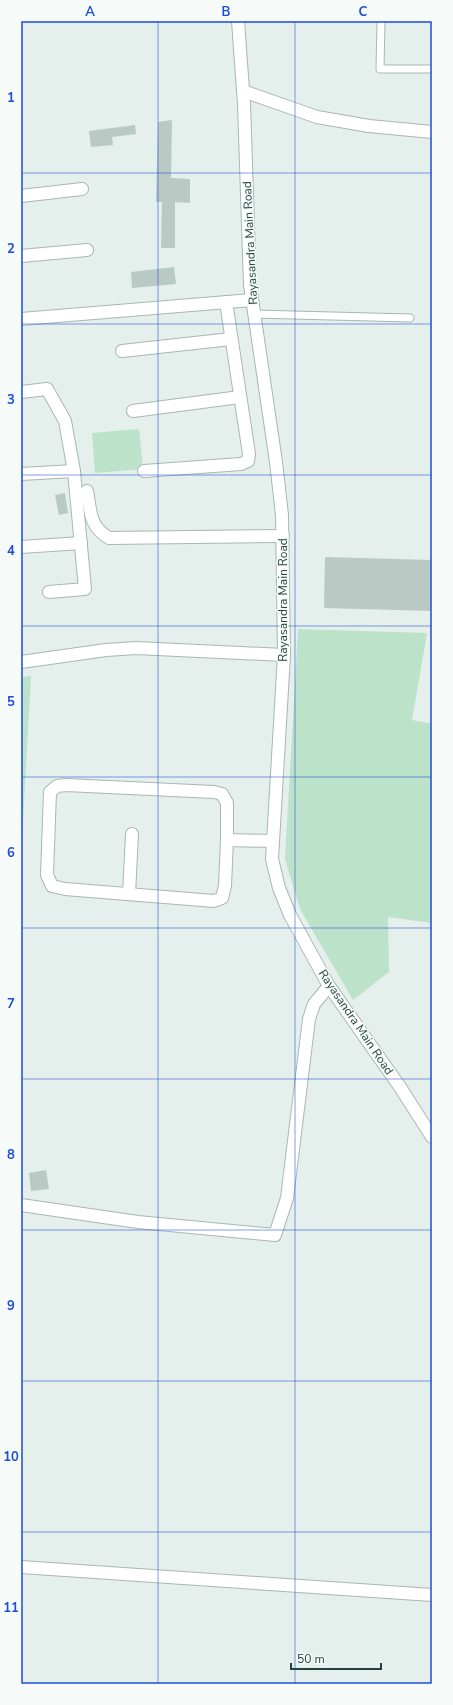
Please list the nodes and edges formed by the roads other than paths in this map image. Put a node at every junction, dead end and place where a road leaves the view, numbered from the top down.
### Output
1 (238, 21) edge
2 (381, 21) edge
3 (432, 69) edge
4 (243, 91) junction
5 (432, 132) edge
6 (82, 189) dead end
7 (21, 196) edge
8 (87, 250) dead end
9 (21, 256) edge
10 (252, 300) junction
11 (226, 302) junction
12 (254, 314) junction
13 (410, 318) dead end
14 (21, 319) edge
15 (232, 339) junction
16 (122, 351) dead end
17 (21, 392) edge
18 (240, 397) junction
19 (133, 411) dead end
20 (74, 471) junction
21 (144, 471) dead end
22 (21, 474) edge
23 (88, 491) dead end
24 (283, 536) junction
25 (81, 543) junction
26 (21, 547) edge
27 (49, 592) dead end
28 (284, 655) junction
29 (21, 662) edge
30 (132, 834) dead end
31 (227, 840) junction
32 (273, 841) junction
33 (129, 894) junction
34 (329, 986) junction
35 (432, 1137) edge
36 (21, 1205) edge
37 (21, 1567) edge
38 (432, 1595) edge

1 - 4 street, Rayasandra Main Road
2 - 3 lane
4 - 5 street
4 - 10 street, Rayasandra Main Road
6 - 7 street
8 - 9 street
10 - 11 street
10 - 12 street, Rayasandra Main Road
11 - 14 street
11 - 15 street
12 - 13 lane
12 - 24 street, Rayasandra Main Road
15 - 16 street
15 - 18 street
17 - 20 street
18 - 19 street
18 - 21 street
20 - 22 street
20 - 25 street
23 - 24 street
24 - 28 street, Rayasandra Main Road
25 - 26 street
25 - 27 street
28 - 29 street
28 - 32 street, Rayasandra Main Road
30 - 33 street
31 - 32 street
31 - 33 street
31 - 33 street
32 - 34 street, Rayasandra Main Road
34 - 35 street, Rayasandra Main Road
34 - 36 street
37 - 38 street

